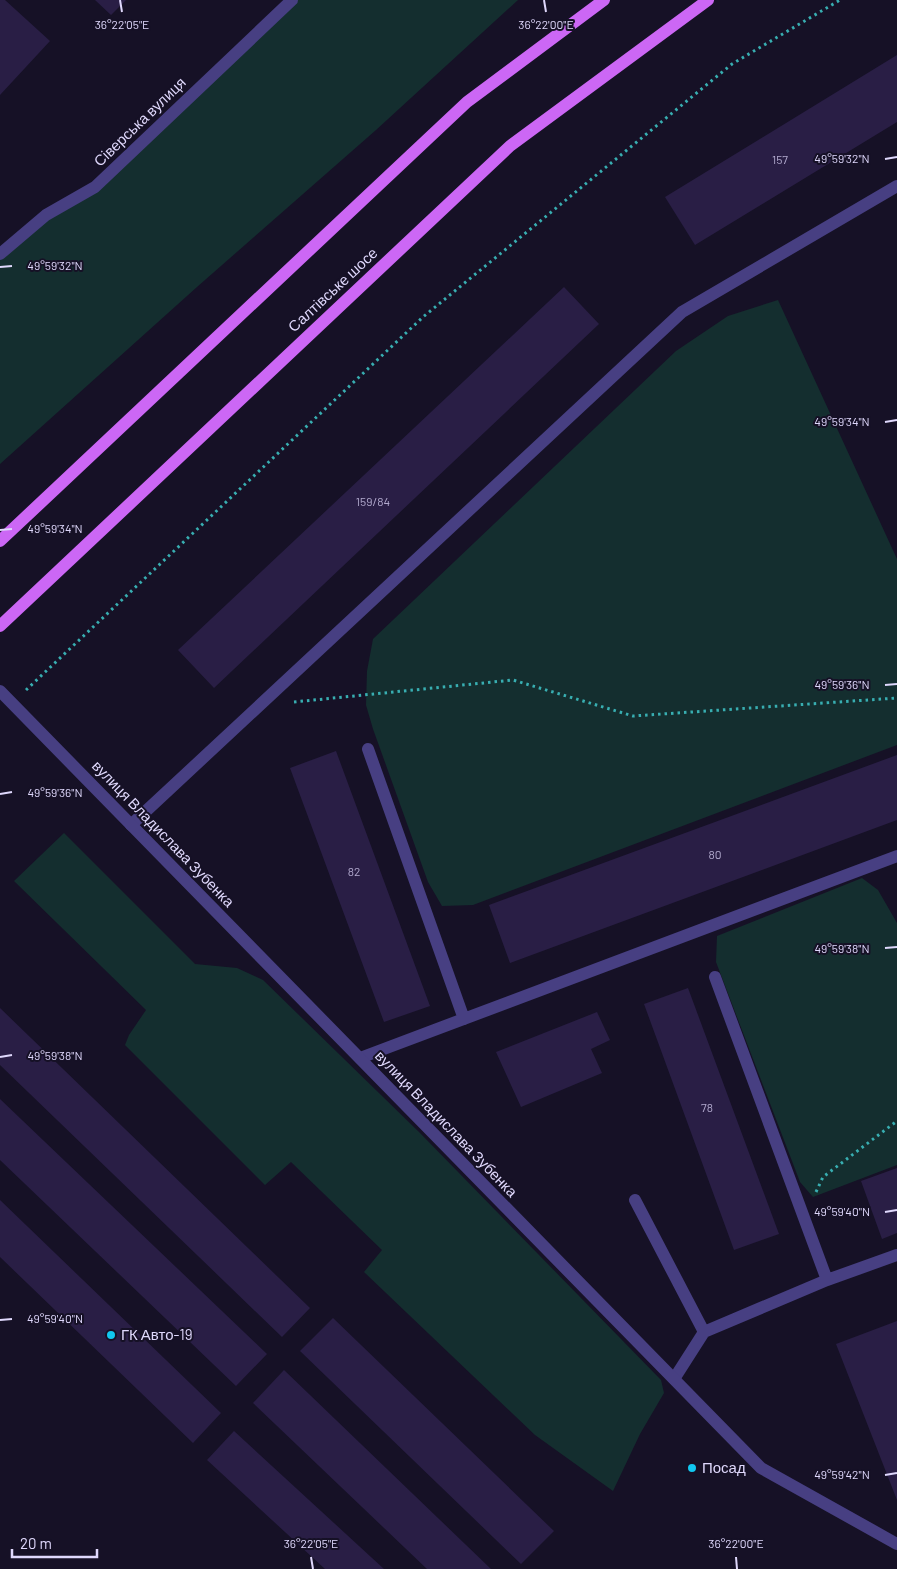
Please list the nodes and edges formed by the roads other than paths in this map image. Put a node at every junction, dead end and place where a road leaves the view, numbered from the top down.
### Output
1 (292, 0) edge
2 (604, 0) edge
3 (708, 0) edge
4 (897, 186) edge
5 (0, 254) edge
6 (0, 541) edge
7 (0, 626) edge
8 (0, 690) edge
9 (368, 749) dead end
10 (131, 825) junction
11 (897, 856) edge
12 (715, 977) dead end
13 (464, 1019) junction
14 (360, 1058) junction
15 (635, 1200) dead end
16 (897, 1255) edge
17 (827, 1280) junction
18 (704, 1332) junction
19 (674, 1379) junction
20 (897, 1544) edge

1 - 5 street, Сіверська вулиця
2 - 6 main road
3 - 7 main road, Салтівське шосе
4 - 10 street
8 - 10 street, вулиця Владислава Зубенка
9 - 13 street
10 - 14 street, вулиця Владислава Зубенка
11 - 13 street
12 - 17 street
13 - 14 street
14 - 19 street, вулиця Владислава Зубенка
15 - 18 street
16 - 17 street
17 - 18 street
18 - 19 street
19 - 20 street, вулиця Владислава Зубенка

